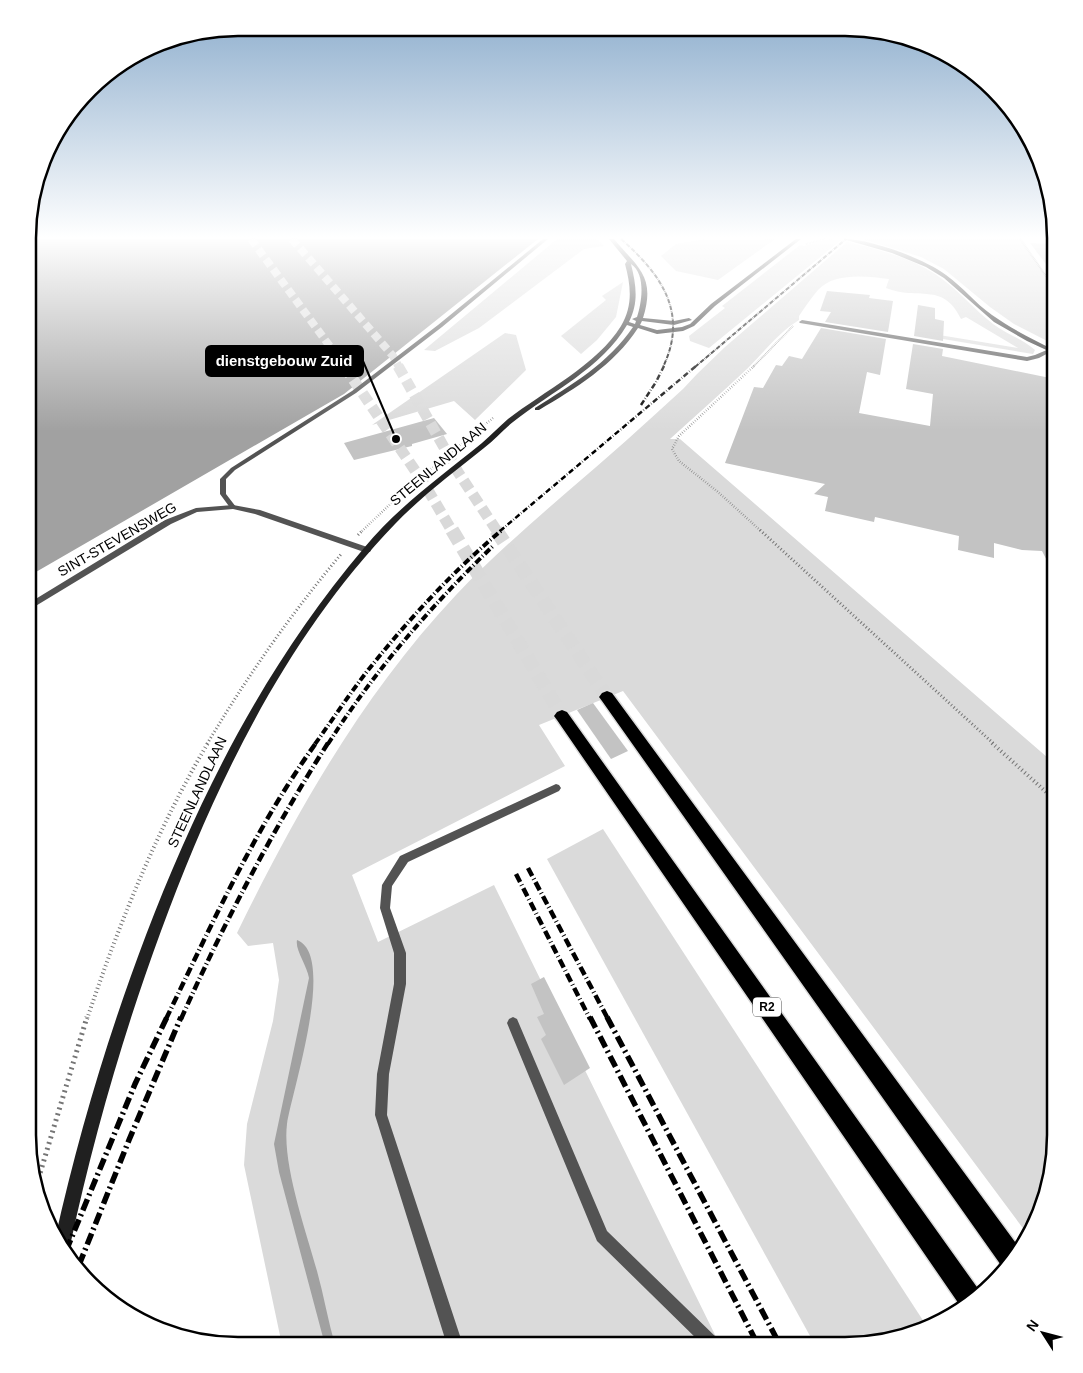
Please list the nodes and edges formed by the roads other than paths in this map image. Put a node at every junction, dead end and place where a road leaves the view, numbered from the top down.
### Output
1 (468, 303) edge
2 (634, 303) edge
3 (643, 303) edge
4 (716, 303) edge
5 (974, 303) edge
6 (713, 305) junction
7 (628, 321) junction
8 (802, 322) road end
9 (637, 323) junction
10 (1047, 348) edge
11 (1047, 353) edge
12 (500, 432) junction
13 (233, 507) junction
14 (367, 550) junction
15 (36, 602) edge
16 (607, 697) tunnel mouth
17 (562, 716) tunnel mouth
18 (556, 788) dead end
19 (513, 1024) dead end
20 (64, 1237) edge
21 (1008, 1254) edge
22 (967, 1295) edge
23 (452, 1337) edge
24 (706, 1337) edge

1 - 13 lane
2 - 7 main road
3 - 9 main road
4 - 6 main road
5 - 10 main road
6 - 9 main road
6 - 9 main road
7 - 9 main road
7 - 12 main road, STEENLANDLAAN
8 - 11 street
9 - 12 main road, STEENLANDLAAN
12 - 14 main road, STEENLANDLAAN
13 - 14 street, SINT-STEVENSWEG
13 - 15 street, SINT-STEVENSWEG
14 - 20 main road, STEENLANDLAAN
16 - 21 highway
17 - 22 highway, R2
18 - 23 lane
19 - 24 lane

